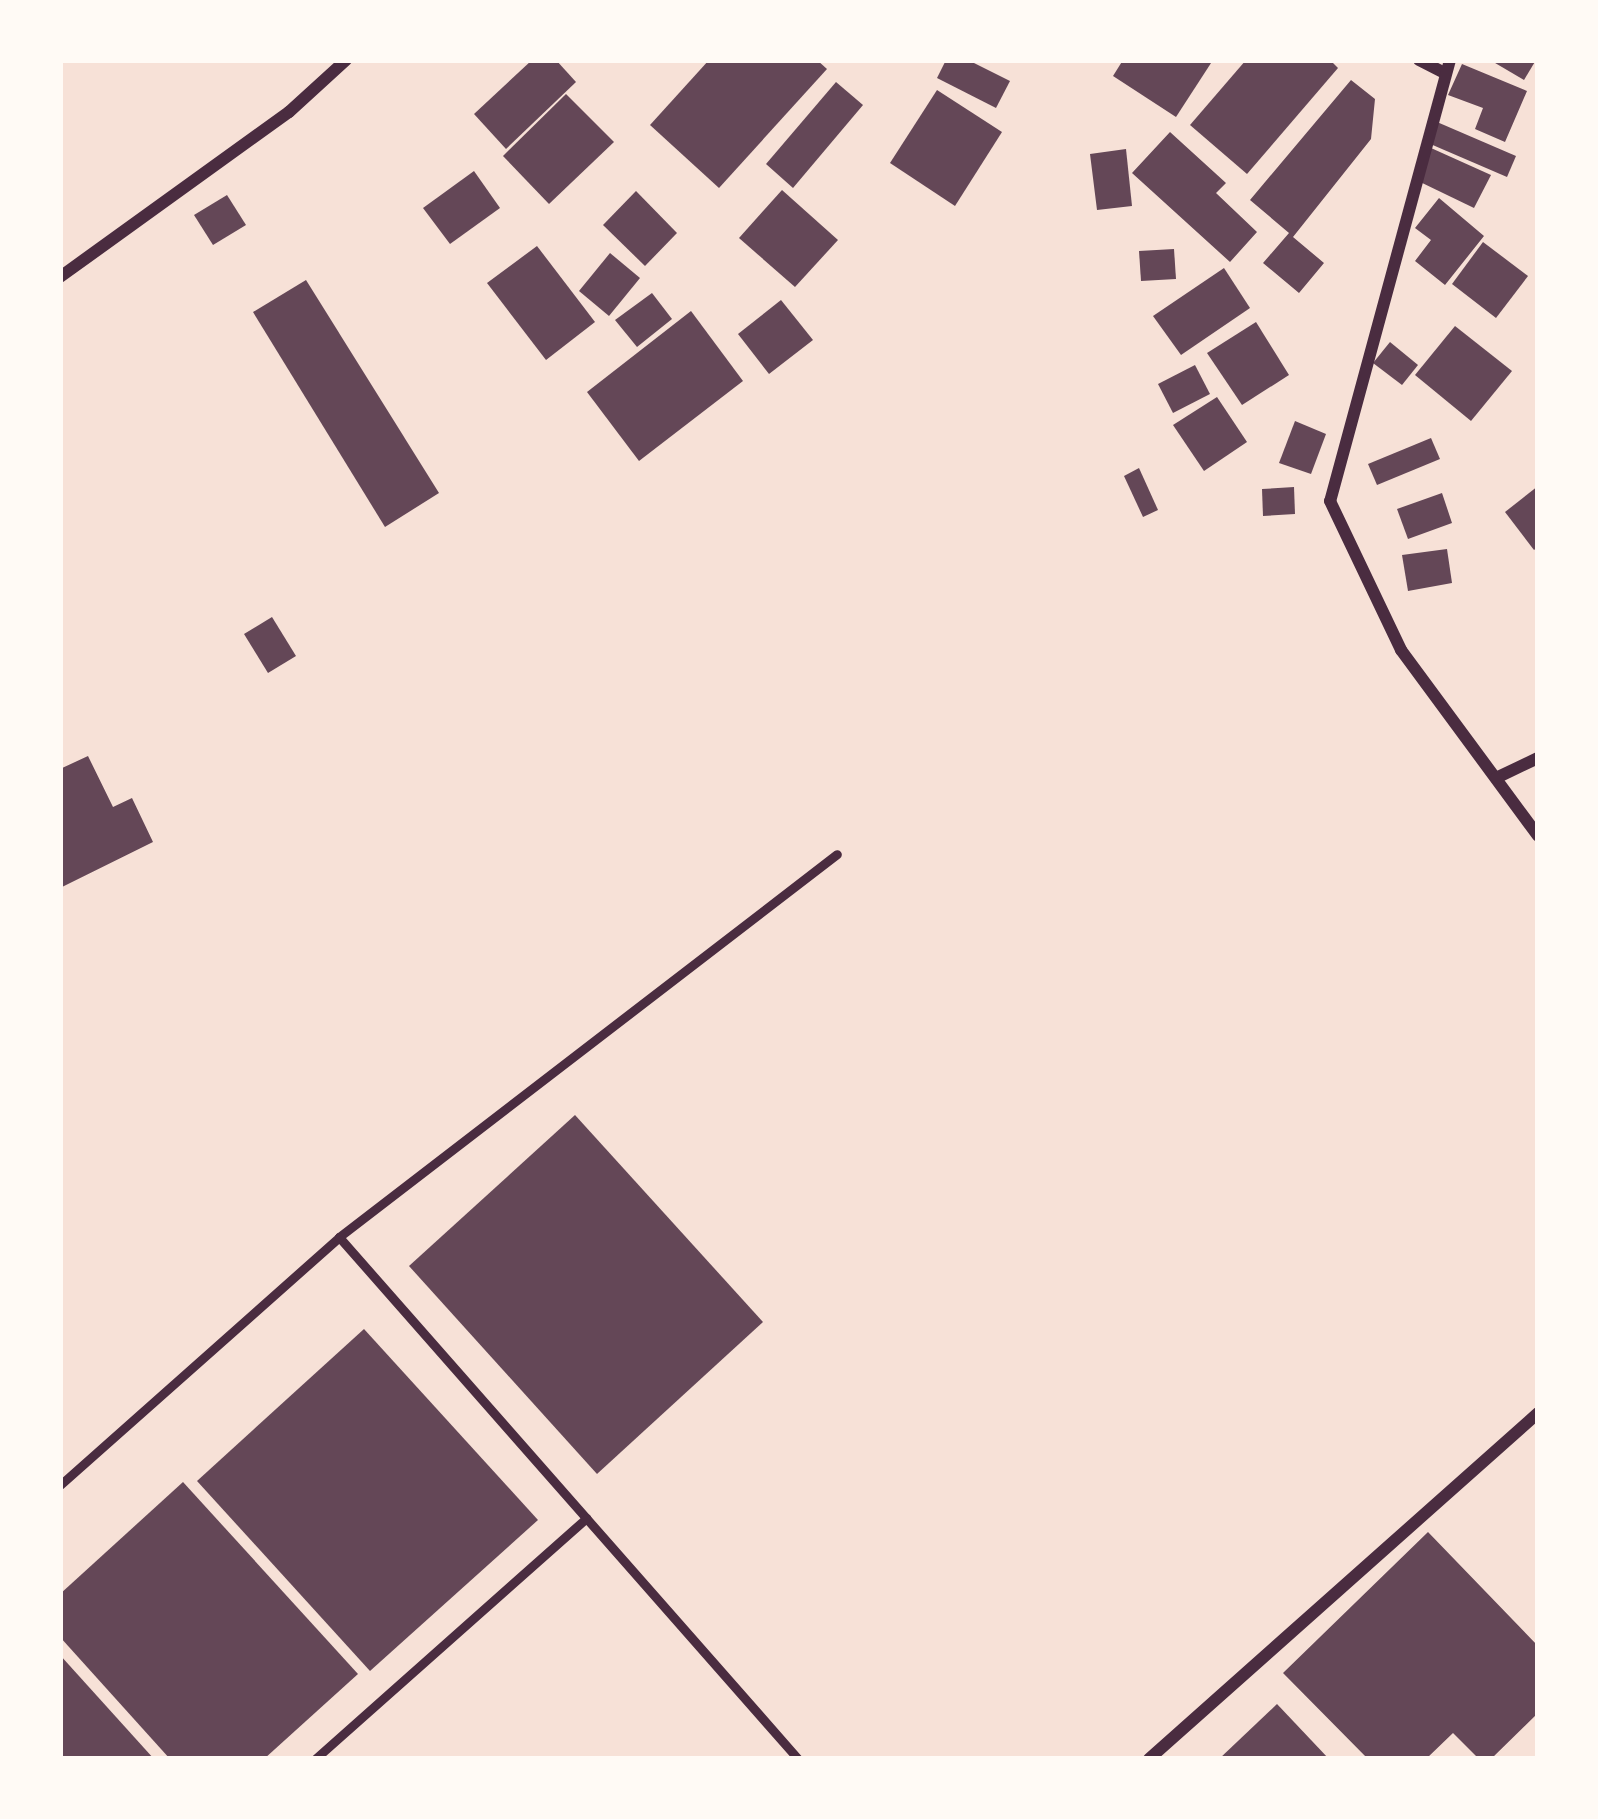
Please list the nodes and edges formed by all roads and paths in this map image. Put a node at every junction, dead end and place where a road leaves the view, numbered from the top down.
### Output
1 (346, 60) edge
2 (1419, 60) edge
3 (1447, 66) edge
4 (60, 277) edge
5 (1538, 758) edge
6 (1496, 778) junction
7 (1538, 836) edge
8 (836, 854) dead end
9 (339, 1237) junction
10 (1538, 1413) edge
11 (60, 1485) edge
12 (586, 1518) junction
13 (316, 1759) edge
14 (798, 1759) edge
15 (1149, 1759) edge

1 - 4 street
2 - 3 street
3 - 6 street
5 - 6 street
6 - 7 street
8 - 9 lane
9 - 11 lane
9 - 12 lane
10 - 15 street
12 - 13 lane
12 - 14 lane

